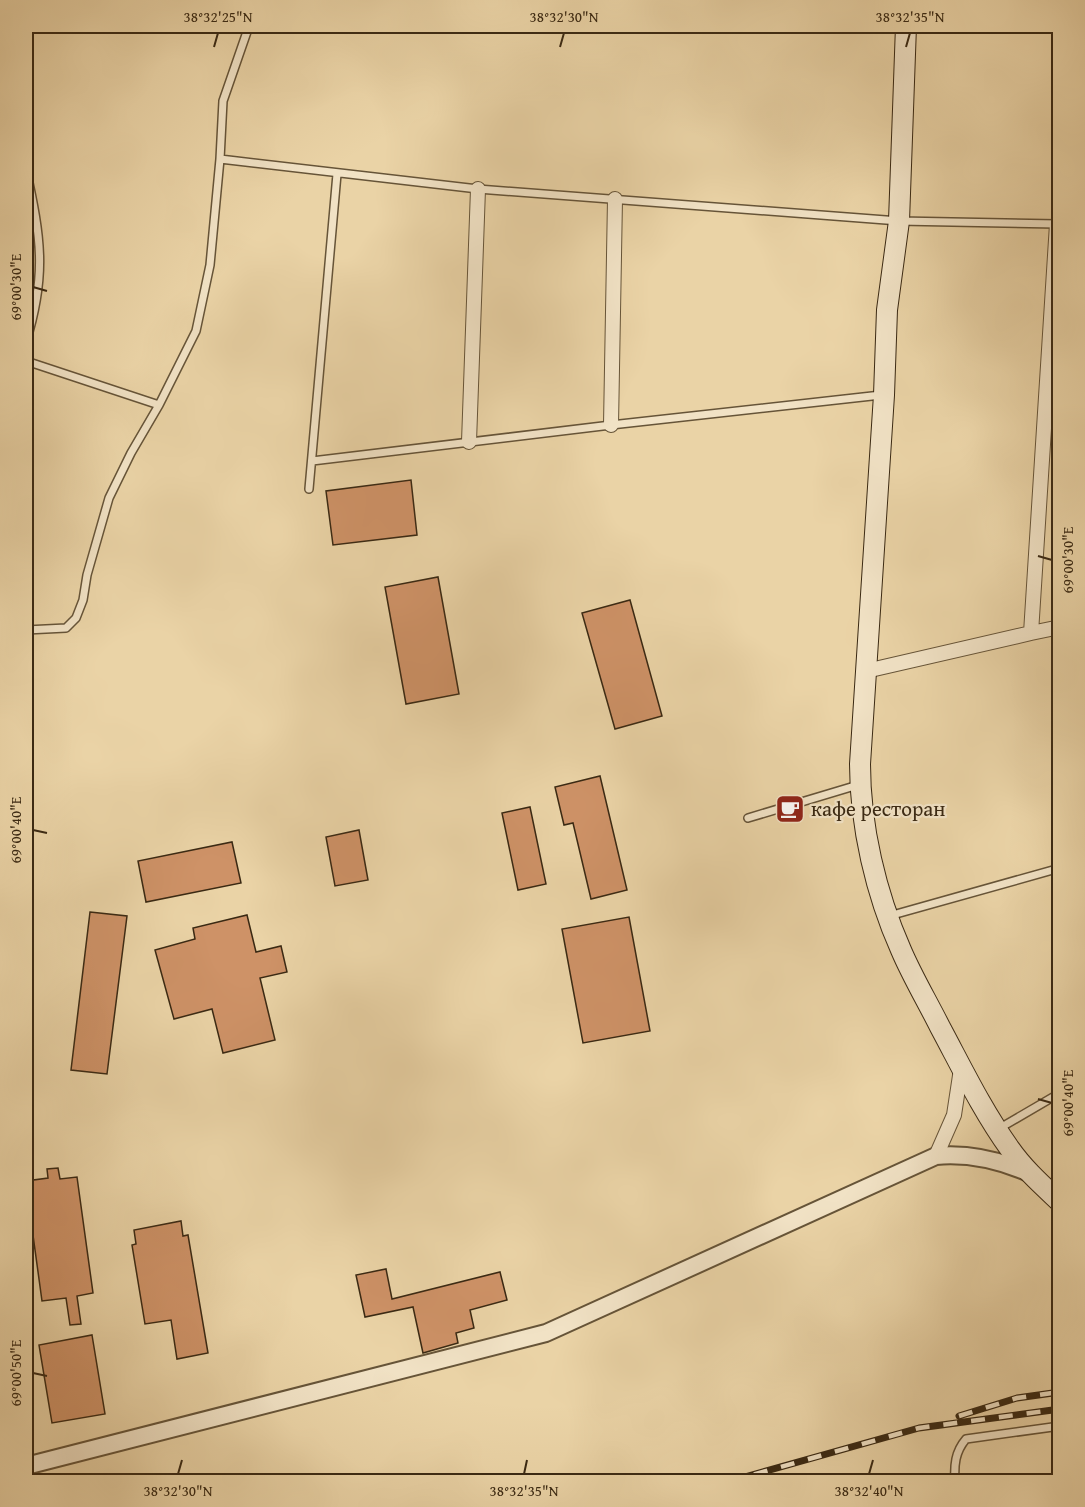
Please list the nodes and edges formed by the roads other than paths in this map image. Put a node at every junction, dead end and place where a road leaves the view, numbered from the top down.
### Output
1 (249, 26) edge
2 (906, 26) edge
3 (220, 159) junction
4 (26, 169) edge
5 (337, 174) junction
6 (478, 189) junction
7 (615, 199) junction
8 (899, 221) junction
9 (1058, 224) edge
10 (26, 342) edge
11 (26, 361) edge
12 (884, 395) junction
13 (159, 405) junction
14 (611, 425) junction
15 (469, 442) junction
16 (312, 461) junction
17 (309, 489) dead end
18 (1059, 627) edge
19 (26, 630) edge
20 (1031, 633) junction
21 (866, 671) junction
22 (860, 784) junction
23 (748, 818) dead end
24 (1059, 868) edge
25 (888, 917) junction
26 (961, 1069) junction
27 (1059, 1093) edge
28 (997, 1130) junction
29 (936, 1156) junction
30 (1029, 1173) junction
31 (1059, 1202) edge
32 (1059, 1426) edge
33 (26, 1466) edge
34 (955, 1482) edge

1 - 3 lane
2 - 8 main road
3 - 5 lane
3 - 13 lane
4 - 10 lane
5 - 6 lane
5 - 16 lane
6 - 7 lane
6 - 15 street
7 - 8 lane
7 - 14 street
8 - 9 lane
8 - 12 main road
9 - 20 street
11 - 13 lane
12 - 14 lane
12 - 21 main road
13 - 19 lane
14 - 15 lane
15 - 16 lane
16 - 17 lane
18 - 20 street
20 - 21 street
21 - 22 main road
22 - 23 lane
22 - 25 main road
24 - 25 lane
25 - 26 main road
26 - 28 main road
26 - 29 street
27 - 28 lane
28 - 30 main road
29 - 30 street
29 - 33 street
30 - 31 main road
32 - 34 lane

